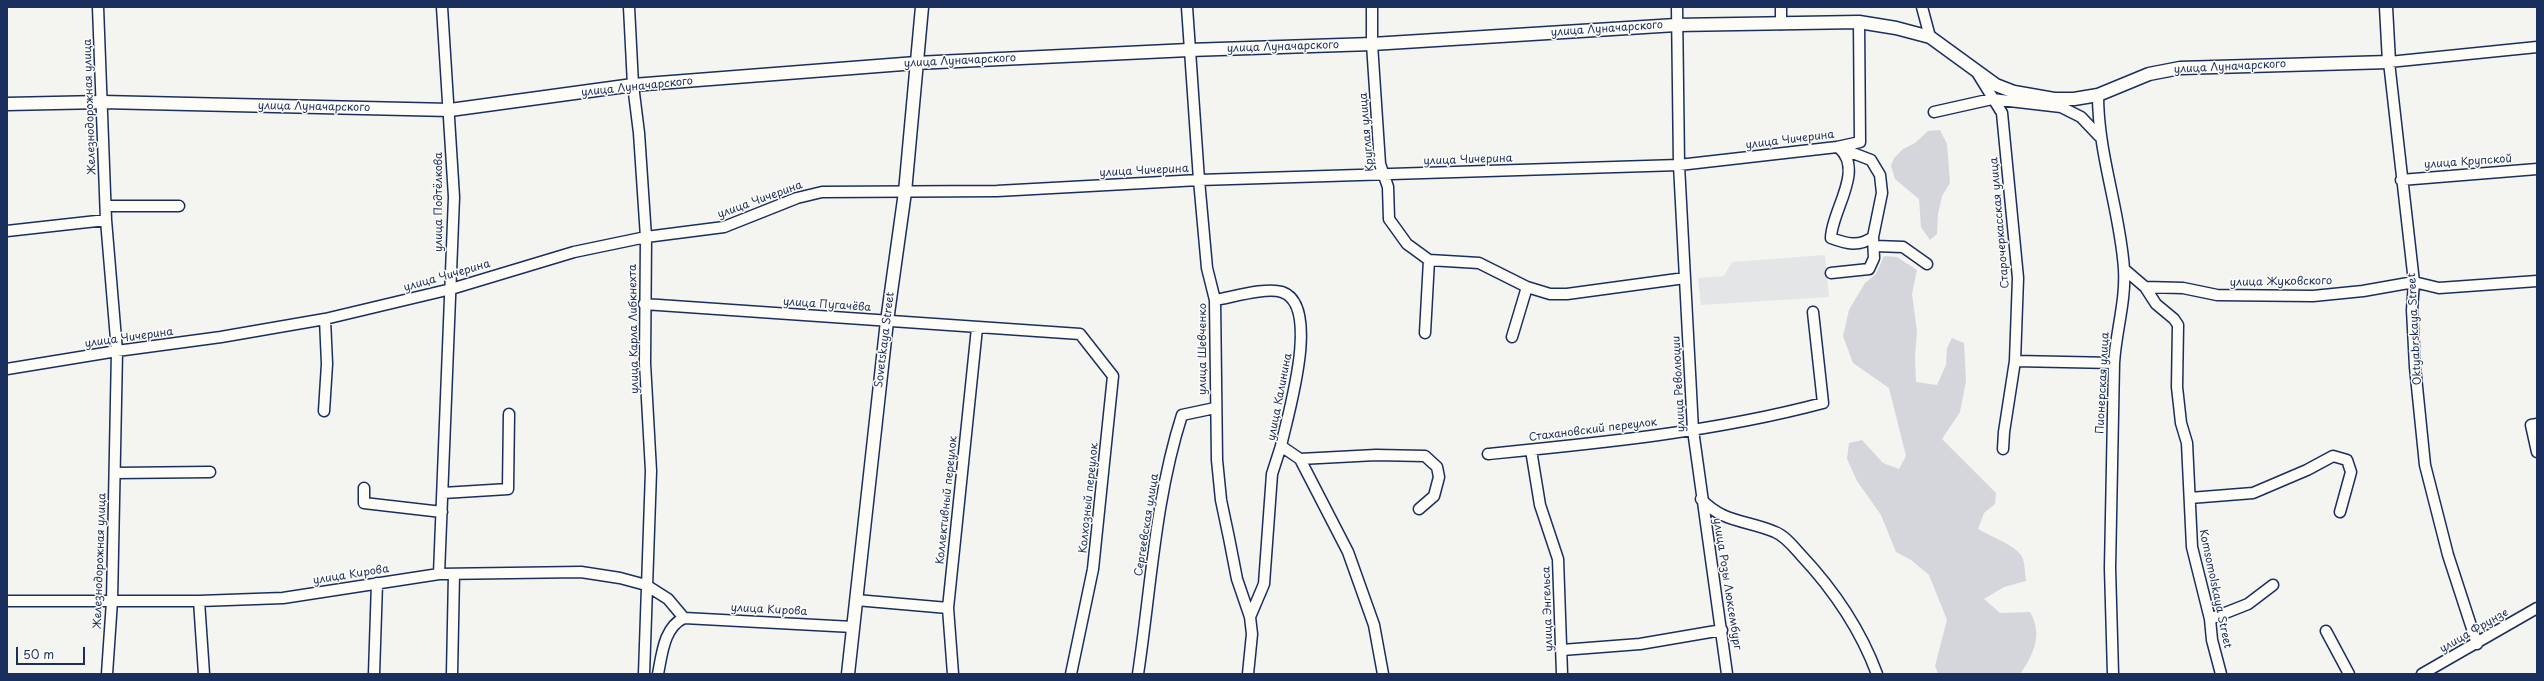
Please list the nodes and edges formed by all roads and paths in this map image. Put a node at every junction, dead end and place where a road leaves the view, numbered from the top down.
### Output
1 (98, 7) edge
2 (442, 7) edge
3 (629, 7) edge
4 (922, 7) edge
5 (1187, 7) edge
6 (1372, 7) edge
7 (1677, 7) edge
8 (1780, 7) edge
9 (1922, 7) edge
10 (2386, 7) edge
11 (1859, 22) junction
12 (1781, 24) junction
13 (1676, 25) junction
14 (1930, 37) junction
15 (1372, 44) junction
16 (2537, 47) edge
17 (1189, 50) junction
18 (2389, 62) junction
19 (916, 63) junction
20 (1978, 74) junction
21 (633, 85) junction
22 (2098, 95) junction
23 (1992, 99) junction
24 (102, 102) junction
25 (7, 104) edge
26 (450, 110) junction
27 (1934, 112) dead end
28 (2099, 136) junction
29 (1837, 147) junction
30 (1679, 165) junction
31 (2537, 169) edge
32 (1383, 176) junction
33 (1198, 180) junction
34 (2401, 180) junction
35 (905, 192) junction
36 (106, 206) junction
37 (179, 206) dead end
38 (106, 220) junction
39 (7, 231) edge
40 (646, 236) junction
41 (1874, 241) junction
42 (1429, 260) junction
43 (1927, 264) dead end
44 (2124, 268) junction
45 (1831, 273) dead end
46 (1685, 278) junction
47 (2537, 281) edge
48 (2414, 282) junction
49 (1527, 287) junction
50 (2145, 287) junction
51 (451, 289) junction
52 (1215, 300) junction
53 (644, 304) junction
54 (1813, 312) dead end
55 (325, 319) junction
56 (887, 321) junction
57 (977, 328) junction
58 (1425, 333) dead end
59 (1080, 334) joint
60 (1512, 337) dead end
61 (117, 351) junction
62 (2015, 361) junction
63 (2114, 363) junction
64 (7, 368) edge
65 (1215, 408) junction
66 (324, 411) dead end
67 (509, 414) dead end
68 (2537, 424) edge
69 (1693, 430) junction
70 (1281, 446) junction
71 (2003, 449) dead end
72 (1531, 450) junction
73 (2537, 452) edge
74 (1488, 454) dead end
75 (1300, 459) junction
76 (210, 472) dead end
77 (115, 473) junction
78 (364, 488) dead end
79 (442, 493) junction
80 (2190, 498) junction
81 (1701, 499) junction
82 (1419, 509) dead end
83 (442, 512) junction
84 (2340, 512) dead end
85 (439, 574) junction
86 (454, 574) junction
87 (377, 584) junction
88 (2273, 584) dead end
89 (646, 585) junction
90 (856, 600) junction
91 (7, 601) edge
92 (112, 601) junction
93 (199, 601) junction
94 (948, 608) junction
95 (2537, 608) edge
96 (1250, 617) junction
97 (684, 618) junction
98 (2210, 618) junction
99 (853, 627) junction
100 (1722, 630) junction
101 (2326, 631) dead end
102 (2476, 644) junction
103 (1562, 650) junction
104 (107, 674) edge
105 (204, 674) edge
106 (374, 674) edge
107 (452, 674) edge
108 (644, 674) edge
109 (658, 674) edge
110 (848, 674) edge
111 (953, 674) edge
112 (1071, 674) edge
113 (1138, 674) edge
114 (1248, 674) edge
115 (1383, 674) edge
116 (1562, 674) edge
117 (1727, 674) edge
118 (1877, 674) edge
119 (2113, 674) edge
120 (2221, 674) edge
121 (2349, 674) edge
122 (2422, 674) edge

1 - 24 street, Железнодорожная улица
2 - 26 street, улица Подтёлкова
3 - 21 street, улица Карла Либкнехта
4 - 19 main road, Sovetskaya Street
5 - 17 street, улица Шевченко
6 - 15 street, Круглая улица
7 - 13 street, улица Революции
8 - 12 street
9 - 14 street
10 - 18 main road, Oktyabrskaya Street
11 - 12 main road, улица Луначарского
11 - 14 main road, улица Луначарского
11 - 29 street, улица Чичерина
12 - 13 main road, улица Луначарского
13 - 15 main road, улица Луначарского
13 - 30 street, улица Революции
14 - 20 main road, улица Луначарского
15 - 17 main road, улица Луначарского
15 - 32 street, Круглая улица
16 - 18 street, улица Луначарского
17 - 19 main road, улица Луначарского
17 - 33 street, улица Шевченко
18 - 22 main road, улица Луначарского
18 - 34 street, Oktyabrskaya Street
19 - 21 main road, улица Луначарского
19 - 35 main road, Sovetskaya Street
20 - 22 main road, улица Луначарского
20 - 23 street, Старочеркасская улица
21 - 26 main road, улица Луначарского
21 - 40 street, улица Карла Либкнехта
22 - 28 street, Пионерская улица
23 - 27 street
23 - 28 street
23 - 62 street, Старочеркасская улица
24 - 25 main road, улица Луначарского
24 - 26 main road, улица Луначарского
24 - 36 street, Железнодорожная улица
26 - 51 street, улица Подтёлкова
28 - 44 street, Пионерская улица
29 - 30 street, улица Чичерина
29 - 41 street
29 - 41 street
30 - 32 street, улица Чичерина
30 - 46 street, улица Революции
31 - 34 street, улица Крупской
32 - 33 street, улица Чичерина
32 - 42 street, Круглая улица
33 - 35 street, улица Чичерина
33 - 52 street, улица Шевченко
34 - 48 street, Oktyabrskaya Street
35 - 40 street, улица Чичерина
35 - 56 main road, Sovetskaya Street
36 - 37 street
36 - 38 street, Железнодорожная улица
38 - 39 street
38 - 61 street, Железнодорожная улица
40 - 51 street, улица Чичерина
40 - 53 street, улица Карла Либкнехта
41 - 43 street
41 - 45 street
42 - 49 street
42 - 58 street
44 - 50 street, Komsomolskaya Street
44 - 63 street, Пионерская улица
46 - 49 street
46 - 69 street, улица Революции
47 - 48 street, улица Жуковского
48 - 50 street, улица Жуковского
48 - 102 street, Oktyabrskaya Street
49 - 60 street
50 - 80 street, Komsomolskaya Street
51 - 55 street, улица Чичерина
51 - 79 street, улица Подтёлкова
52 - 65 street, улица Шевченко
52 - 70 street, улица Калинина
53 - 56 street, улица Пугачёва
53 - 89 street, улица Карла Либкнехта
54 - 69 street, Стахановский переулок
55 - 61 street, улица Чичерина
55 - 66 street
56 - 57 street, улица Пугачёва
56 - 90 main road, Sovetskaya Street
57 - 59 street, улица Пугачёва
57 - 94 street, Коллективный переулок
59 - 112 street, Колхозный переулок
61 - 64 street, улица Чичерина
61 - 77 street, Железнодорожная улица
62 - 63 street
62 - 71 street, Старочеркасская улица
63 - 119 street, Пионерская улица
65 - 96 street, улица Шевченко
65 - 113 street, Сергеевская улица
67 - 79 street
68 - 73 street
69 - 72 street, Стахановский переулок
69 - 81 street, улица Революции
70 - 75 street, улица Калинина
70 - 96 street, улица Шевченко
72 - 74 street, Стахановский переулок
72 - 103 street, улица Энгельса
75 - 82 street
75 - 115 street, улица Калинина
76 - 77 street
77 - 92 street, Железнодорожная улица
78 - 83 street
79 - 83 street, улица Подтёлкова
80 - 84 street
80 - 98 street, Komsomolskaya Street
81 - 100 street, улица Розы Люксембург
81 - 118 street
83 - 85 street, улица Подтёлкова
85 - 86 street, улица Кирова
85 - 87 street, улица Кирова
86 - 89 street, улица Кирова
86 - 107 street
87 - 93 street, улица Кирова
87 - 106 street
88 - 98 street
89 - 97 street, улица Кирова
89 - 108 street, улица Карла Либкнехта
90 - 94 street
90 - 99 main road, Sovetskaya Street
91 - 92 street, улица Кирова
92 - 93 street, улица Кирова
92 - 104 street, Железнодорожная улица
93 - 105 street
94 - 111 street, Коллективный переулок
95 - 102 street, улица Фрунзе
96 - 114 street, улица Шевченко
97 - 99 street, улица Кирова
97 - 109 street
98 - 120 street, Komsomolskaya Street
99 - 110 main road, Sovetskaya Street
100 - 103 street
100 - 117 street, улица Розы Люксембург
101 - 121 street
102 - 122 street, улица Фрунзе
103 - 116 street, улица Энгельса

